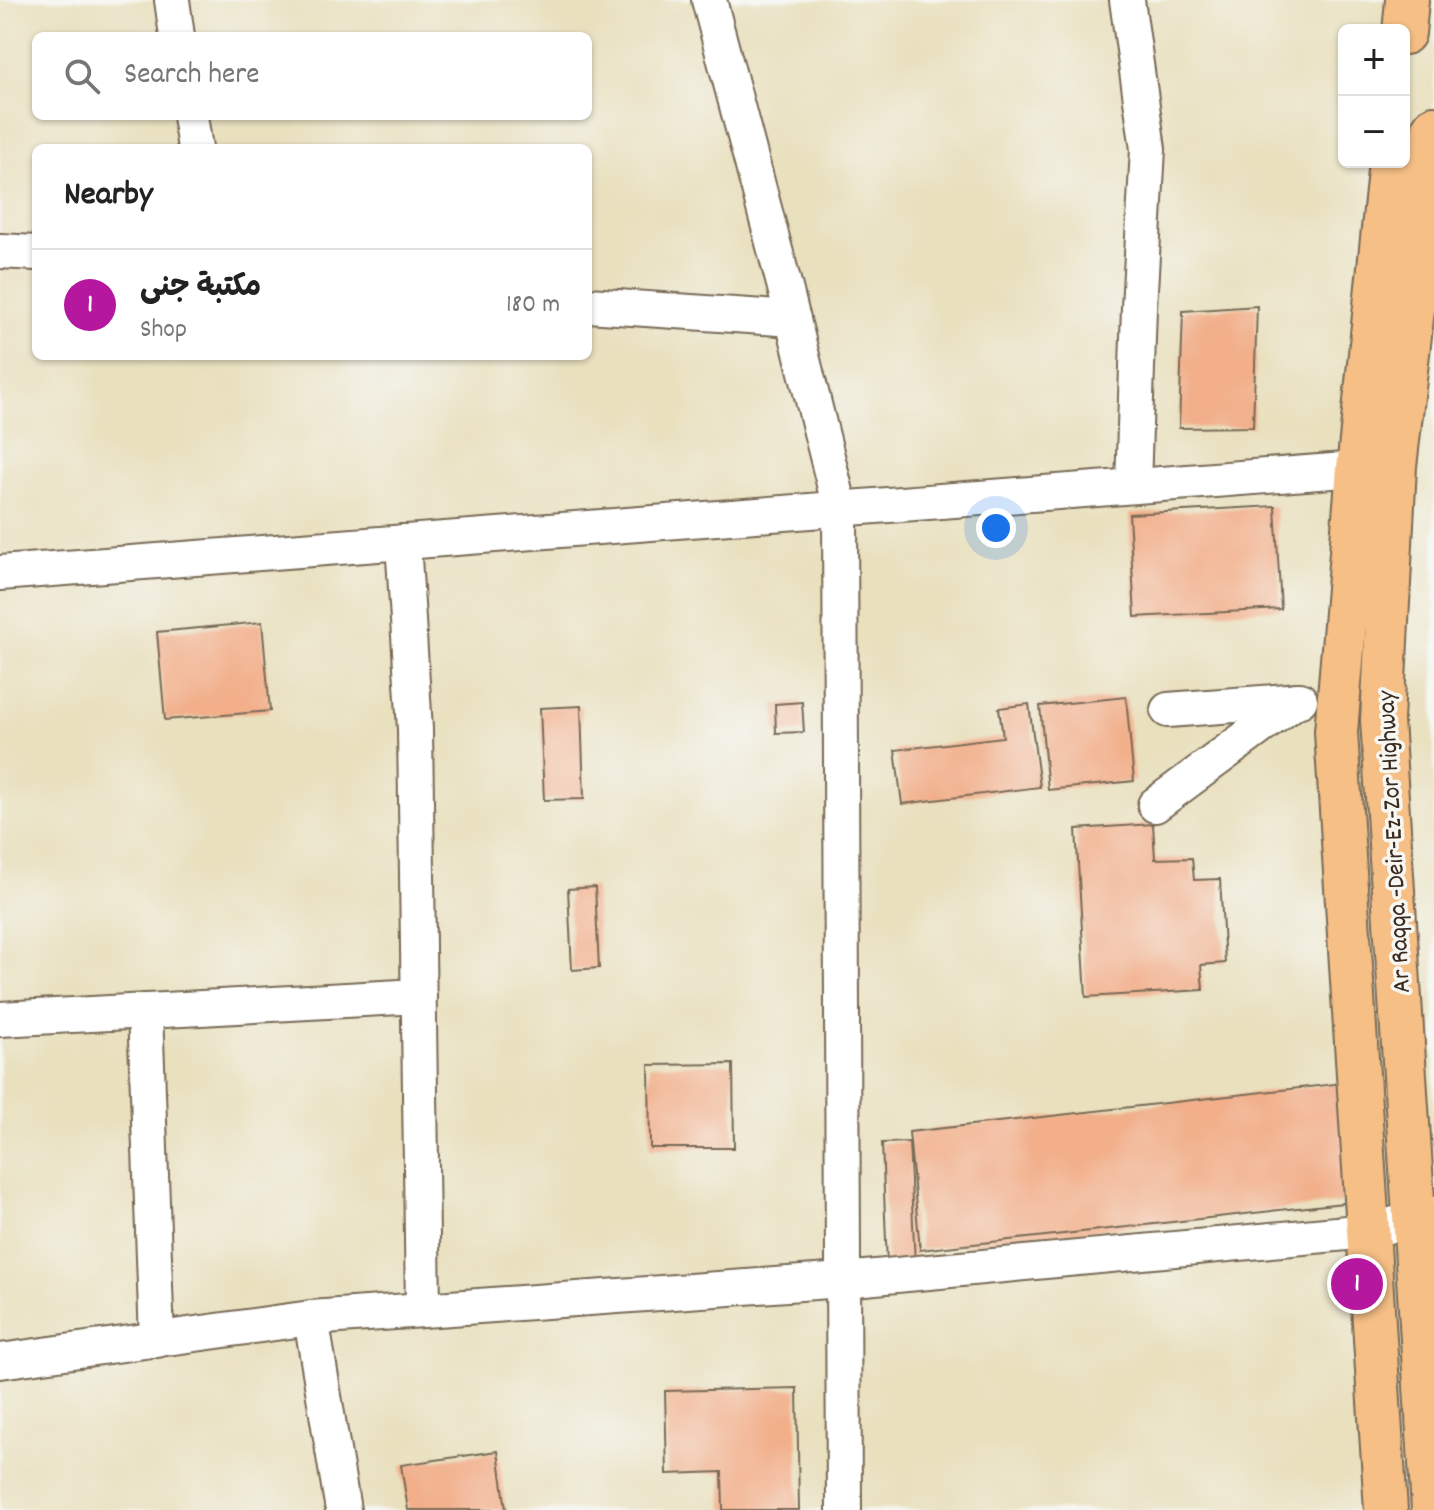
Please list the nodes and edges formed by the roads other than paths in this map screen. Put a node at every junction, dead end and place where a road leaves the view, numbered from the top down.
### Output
1 (172, 0) edge
2 (709, 0) edge
3 (1127, 0) edge
4 (1407, 0) edge
5 (1405, 24) edge
6 (176, 32) edge
7 (191, 120) edge
8 (1434, 127) edge
9 (194, 144) edge
10 (1389, 168) edge
11 (1430, 201) edge
12 (0, 251) edge
13 (32, 253) edge
14 (592, 305) edge
15 (793, 319) junction
16 (1358, 469) junction
17 (1133, 486) junction
18 (840, 508) junction
19 (403, 542) junction
20 (0, 573) edge
21 (1339, 697) junction
22 (1297, 700) junction
23 (1168, 710) dead end
24 (1155, 805) dead end
25 (419, 996) junction
26 (145, 1011) junction
27 (0, 1019) edge
28 (1424, 1217) edge
29 (1368, 1231) junction
30 (843, 1280) junction
31 (423, 1310) junction
32 (311, 1318) junction
33 (157, 1340) junction
34 (0, 1361) edge
35 (343, 1510) edge
36 (844, 1510) edge
37 (1386, 1510) edge
38 (1433, 1510) edge

1 - 6 street
2 - 15 street
3 - 17 street
4 - 5 main road
7 - 9 street
8 - 11 main road, Ar Raqqa -Deir-Ez-Zor Highway
10 - 16 main road, Ar Raqqa -Deir-Ez-Zor Highway
11 - 28 main road, Ar Raqqa -Deir-Ez-Zor Highway
12 - 13 street
14 - 15 street
15 - 18 street
16 - 17 street
16 - 21 main road, Ar Raqqa -Deir-Ez-Zor Highway
17 - 18 street
18 - 19 street
18 - 30 street
19 - 20 street
19 - 25 street
21 - 22 street
21 - 29 main road, Ar Raqqa -Deir-Ez-Zor Highway
22 - 23 street
22 - 24 street
25 - 26 street
25 - 31 street
26 - 27 street
26 - 33 street
28 - 29 street
28 - 38 main road, Ar Raqqa -Deir-Ez-Zor Highway
29 - 30 street
29 - 37 main road, Ar Raqqa -Deir-Ez-Zor Highway
30 - 31 street
30 - 36 street
31 - 32 street
32 - 33 street
32 - 35 street
33 - 34 street

